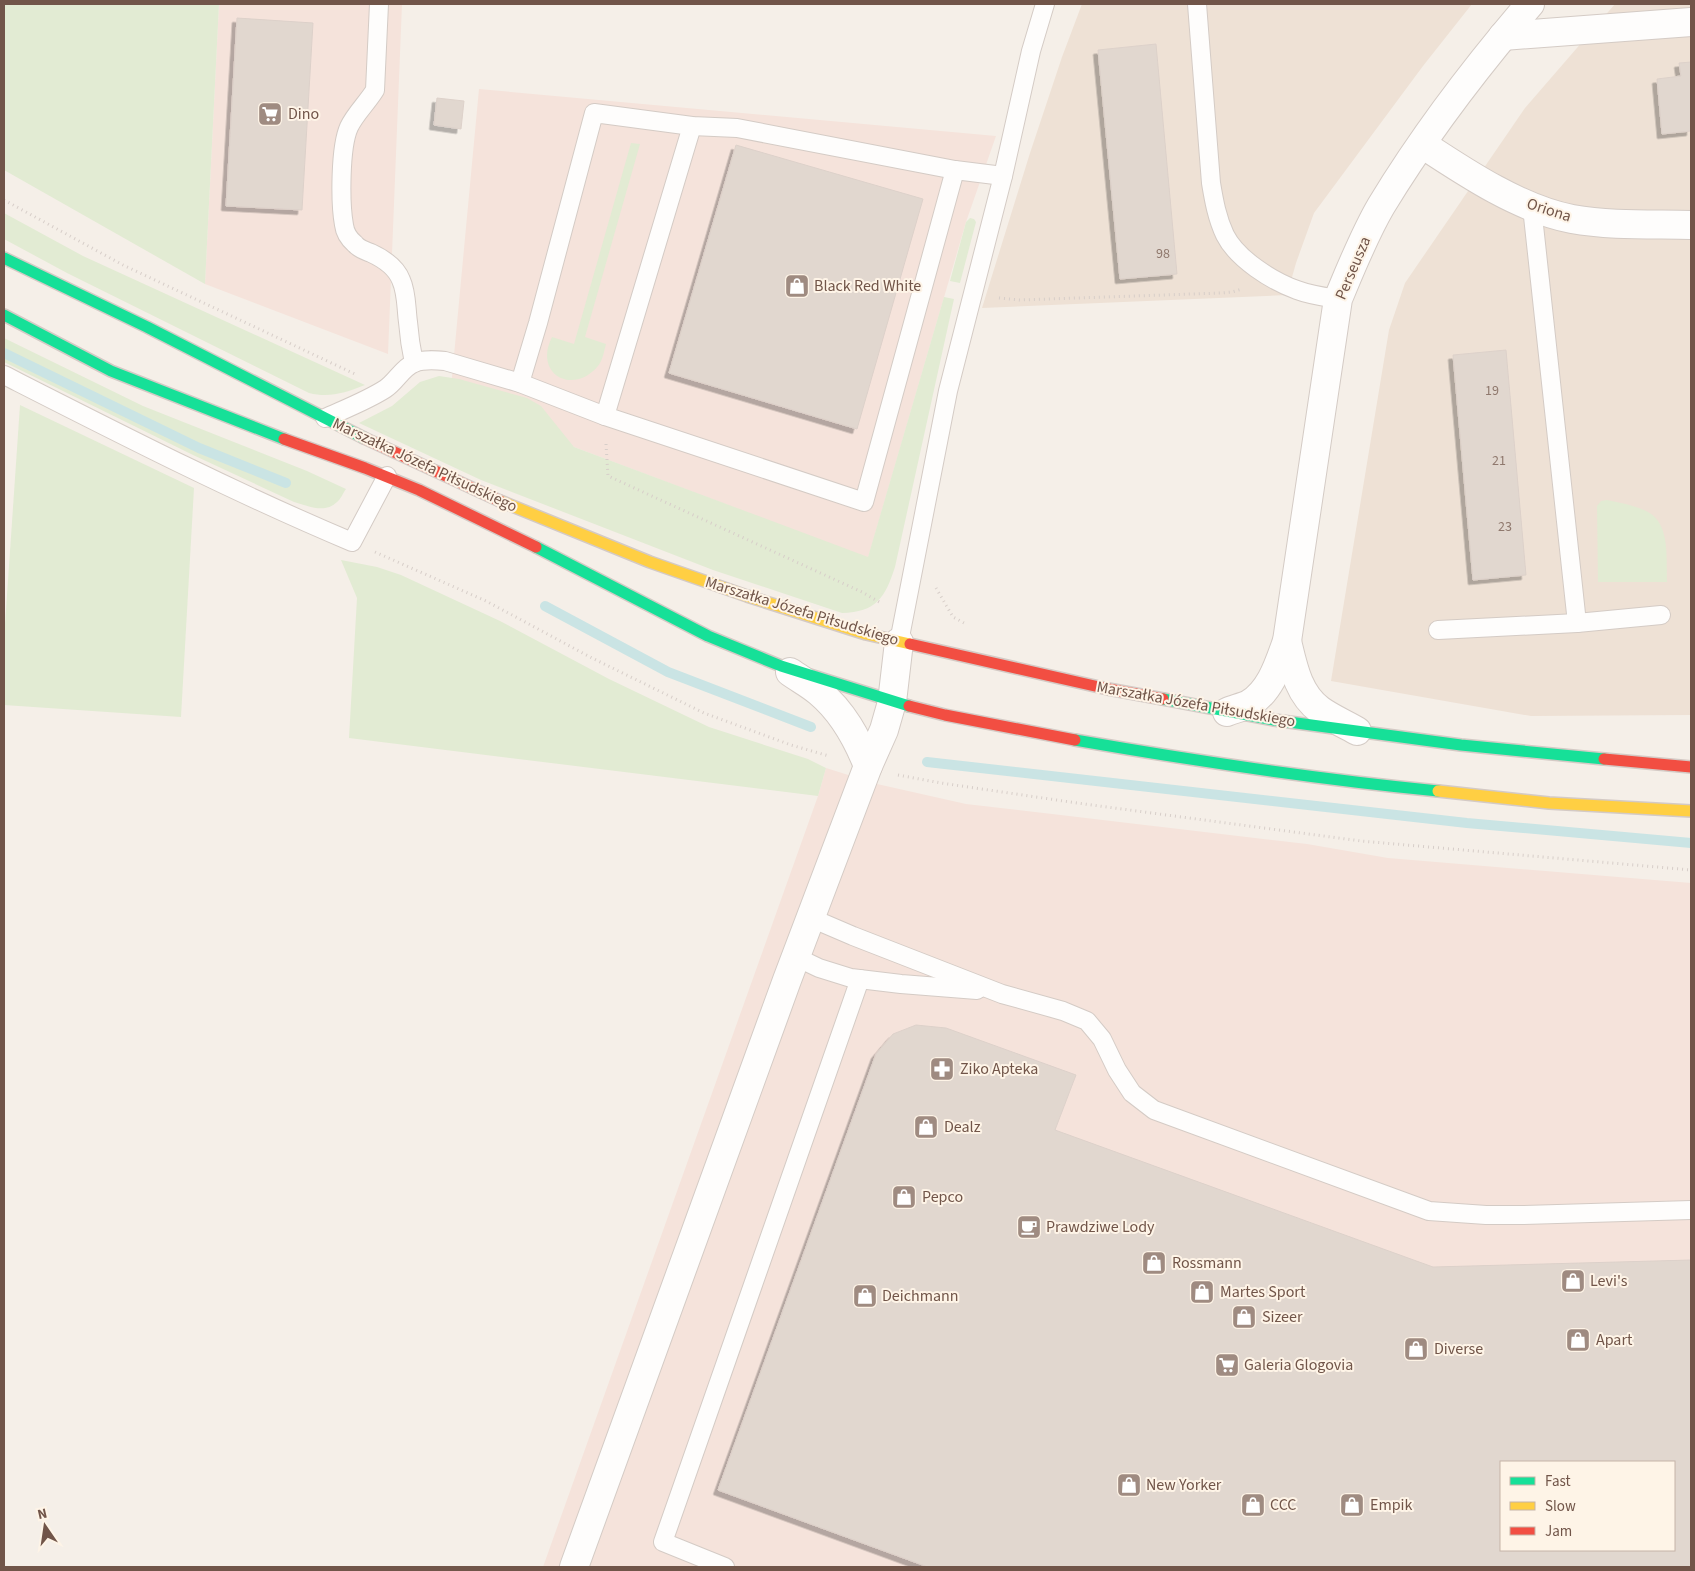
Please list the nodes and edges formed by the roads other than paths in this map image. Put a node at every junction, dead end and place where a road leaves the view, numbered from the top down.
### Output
1 (379, 4) edge
2 (1045, 4) edge
3 (1197, 4) edge
4 (1530, 4) edge
5 (1691, 22) edge
6 (1503, 36) junction
7 (692, 126) junction
8 (1422, 144) junction
9 (955, 170) junction
10 (1003, 176) junction
11 (1532, 207) junction
12 (1691, 225) edge
13 (4, 258) edge
14 (1338, 299) junction
15 (4, 315) edge
16 (414, 363) junction
17 (4, 375) edge
18 (520, 383) junction
19 (606, 416) junction
20 (325, 418) junction
21 (387, 476) junction
22 (1661, 615) dead end
23 (1577, 623) junction
24 (1438, 630) dead end
25 (1287, 641) junction
26 (899, 642) junction
27 (781, 666) junction
28 (892, 702) junction
29 (1227, 712) junction
30 (1360, 732) junction
31 (868, 766) junction
32 (1691, 767) edge
33 (1691, 811) edge
34 (811, 918) junction
35 (796, 957) junction
36 (860, 979) junction
37 (1002, 994) junction
38 (1691, 1210) edge
39 (574, 1567) edge
40 (725, 1567) edge

1 - 16 lane
2 - 10 lane
3 - 14 lane
4 - 6 street, Perseusza
5 - 6 street
6 - 8 street, Perseusza
7 - 9 lane
7 - 18 lane
7 - 19 lane
8 - 11 street, Oriona
8 - 14 street, Perseusza
9 - 10 lane
9 - 19 lane
10 - 26 lane
11 - 12 street, Oriona
11 - 23 lane
13 - 20 main road, Marszałka Józefa Piłsudskiego
14 - 25 street, Perseusza
15 - 21 main road, Marszałka Józefa Piłsudskiego
16 - 18 lane
16 - 20 lane
17 - 21 lane
18 - 19 lane
20 - 26 main road, Marszałka Józefa Piłsudskiego
21 - 27 main road, Marszałka Józefa Piłsudskiego
22 - 23 lane
23 - 24 lane
25 - 29 street, Perseusza
25 - 30 street, Perseusza
26 - 28 street
26 - 29 main road, Marszałka Józefa Piłsudskiego
27 - 28 main road, Marszałka Józefa Piłsudskiego
27 - 31 street
28 - 31 street
28 - 33 main road, Marszałka Józefa Piłsudskiego
29 - 30 main road, Marszałka Józefa Piłsudskiego
30 - 32 main road, Marszałka Józefa Piłsudskiego
31 - 34 street
34 - 35 street
34 - 37 lane
35 - 36 lane
35 - 39 street
36 - 37 lane
36 - 40 lane
37 - 38 lane

